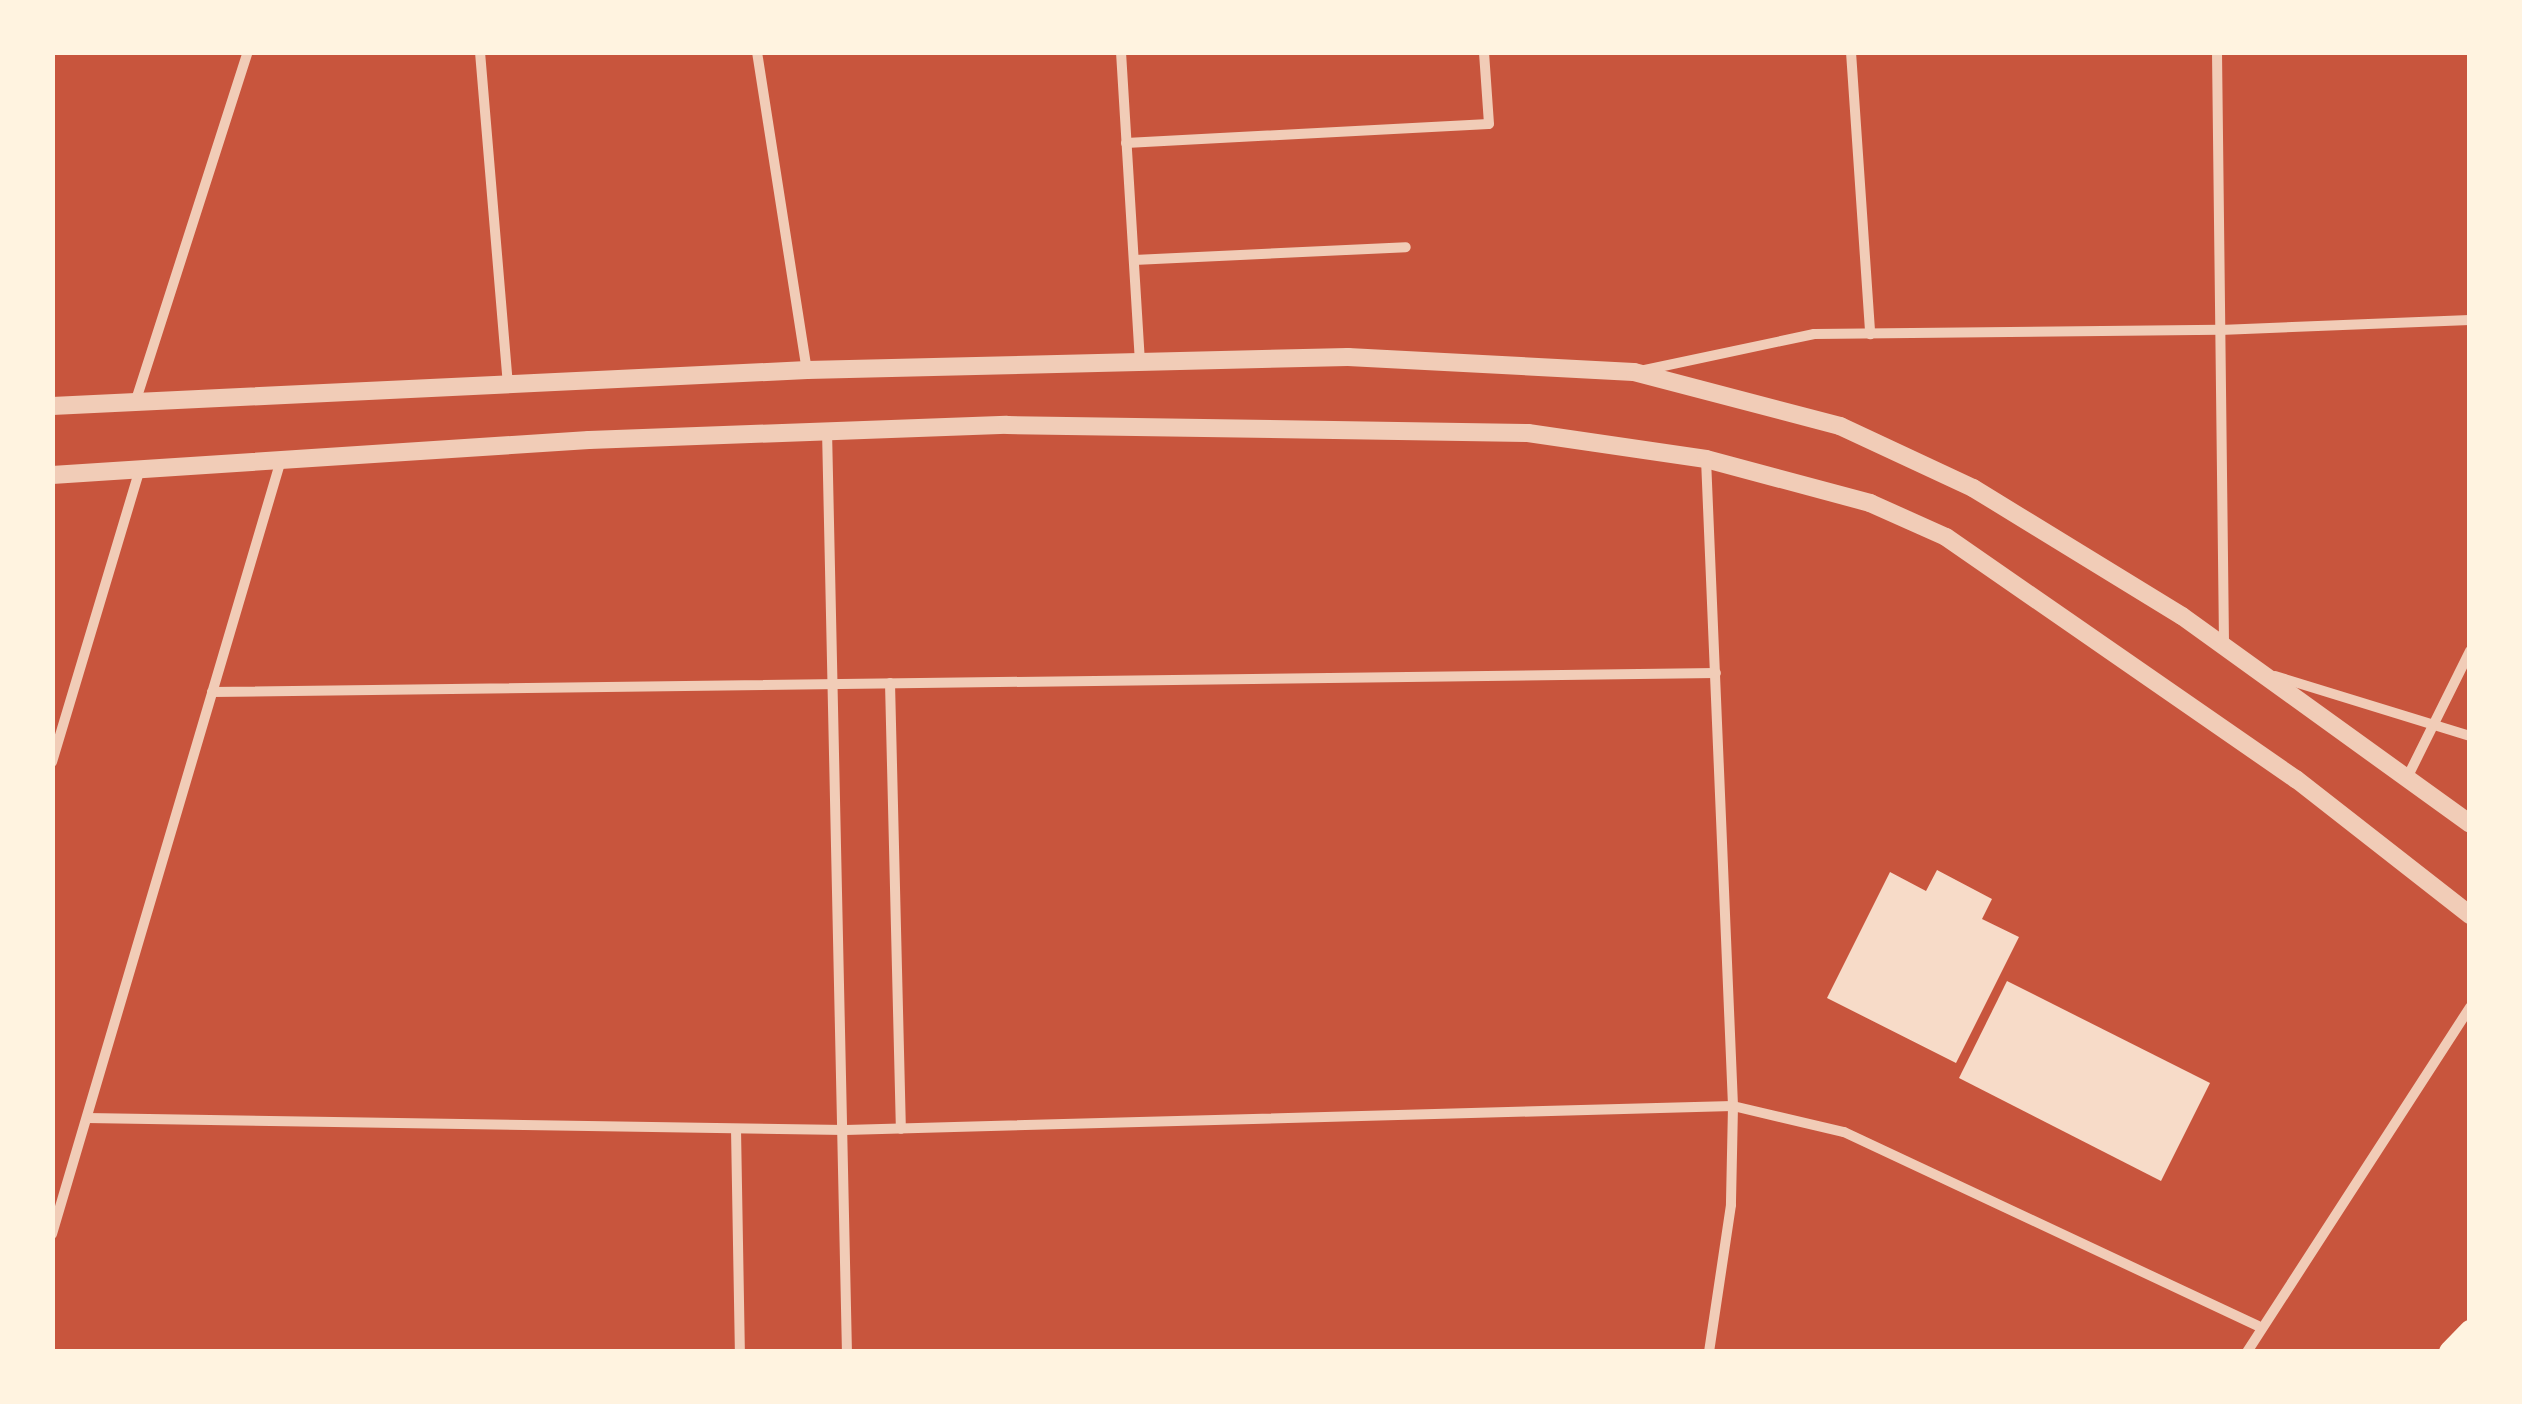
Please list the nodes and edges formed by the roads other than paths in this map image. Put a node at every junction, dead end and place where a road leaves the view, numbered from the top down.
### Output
1 (248, 52) edge
2 (480, 52) edge
3 (757, 52) edge
4 (1120, 52) edge
5 (1484, 52) edge
6 (1852, 52) edge
7 (2216, 52) edge
8 (1126, 143) junction
9 (1406, 247) dead end
10 (1134, 260) junction
11 (2470, 320) edge
12 (2220, 330) junction
13 (1870, 334) junction
14 (1140, 362) junction
15 (807, 370) junction
16 (1634, 372) junction
17 (508, 385) junction
18 (135, 403) junction
19 (52, 406) edge
20 (827, 429) junction
21 (281, 459) junction
22 (1706, 459) junction
23 (140, 468) junction
24 (52, 475) edge
25 (2224, 647) junction
26 (2470, 651) edge
27 (2256, 671) junction
28 (1716, 673) junction
29 (890, 683) junction
30 (834, 684) junction
31 (212, 692) junction
32 (2432, 727) junction
33 (2470, 736) edge
34 (52, 762) edge
35 (2407, 778) junction
36 (2470, 824) edge
37 (2470, 915) edge
38 (2470, 1007) edge
39 (1733, 1106) junction
40 (87, 1118) junction
41 (736, 1129) junction
42 (901, 1129) junction
43 (845, 1130) junction
44 (52, 1234) edge
45 (2258, 1326) junction
46 (2470, 1332) edge
47 (740, 1352) edge
48 (847, 1352) edge
49 (1708, 1352) edge
50 (2247, 1352) edge
51 (2451, 1352) edge

1 - 18 street
2 - 17 street
3 - 15 street
4 - 8 street
5 - 8 street
6 - 13 street
7 - 12 street
8 - 10 street
9 - 10 street
10 - 14 street
11 - 12 street
12 - 13 street
12 - 25 street
13 - 16 street
14 - 15 street
14 - 16 street
15 - 17 street
16 - 25 street
17 - 18 street
18 - 19 street
20 - 21 street
20 - 22 street
20 - 30 street
21 - 23 street
21 - 31 street
22 - 28 street
22 - 37 street
23 - 24 street
23 - 34 street
25 - 27 street
26 - 32 street
27 - 32 street
27 - 35 street
28 - 29 street
28 - 39 street
29 - 30 street
29 - 42 street
30 - 31 street
30 - 43 street
31 - 40 street
32 - 33 street
32 - 35 street
35 - 36 street
38 - 45 street
39 - 42 street
39 - 45 street
39 - 49 street
40 - 41 street
40 - 44 street
41 - 43 street
41 - 47 street
42 - 43 street
43 - 48 street
45 - 50 street
46 - 51 main road

